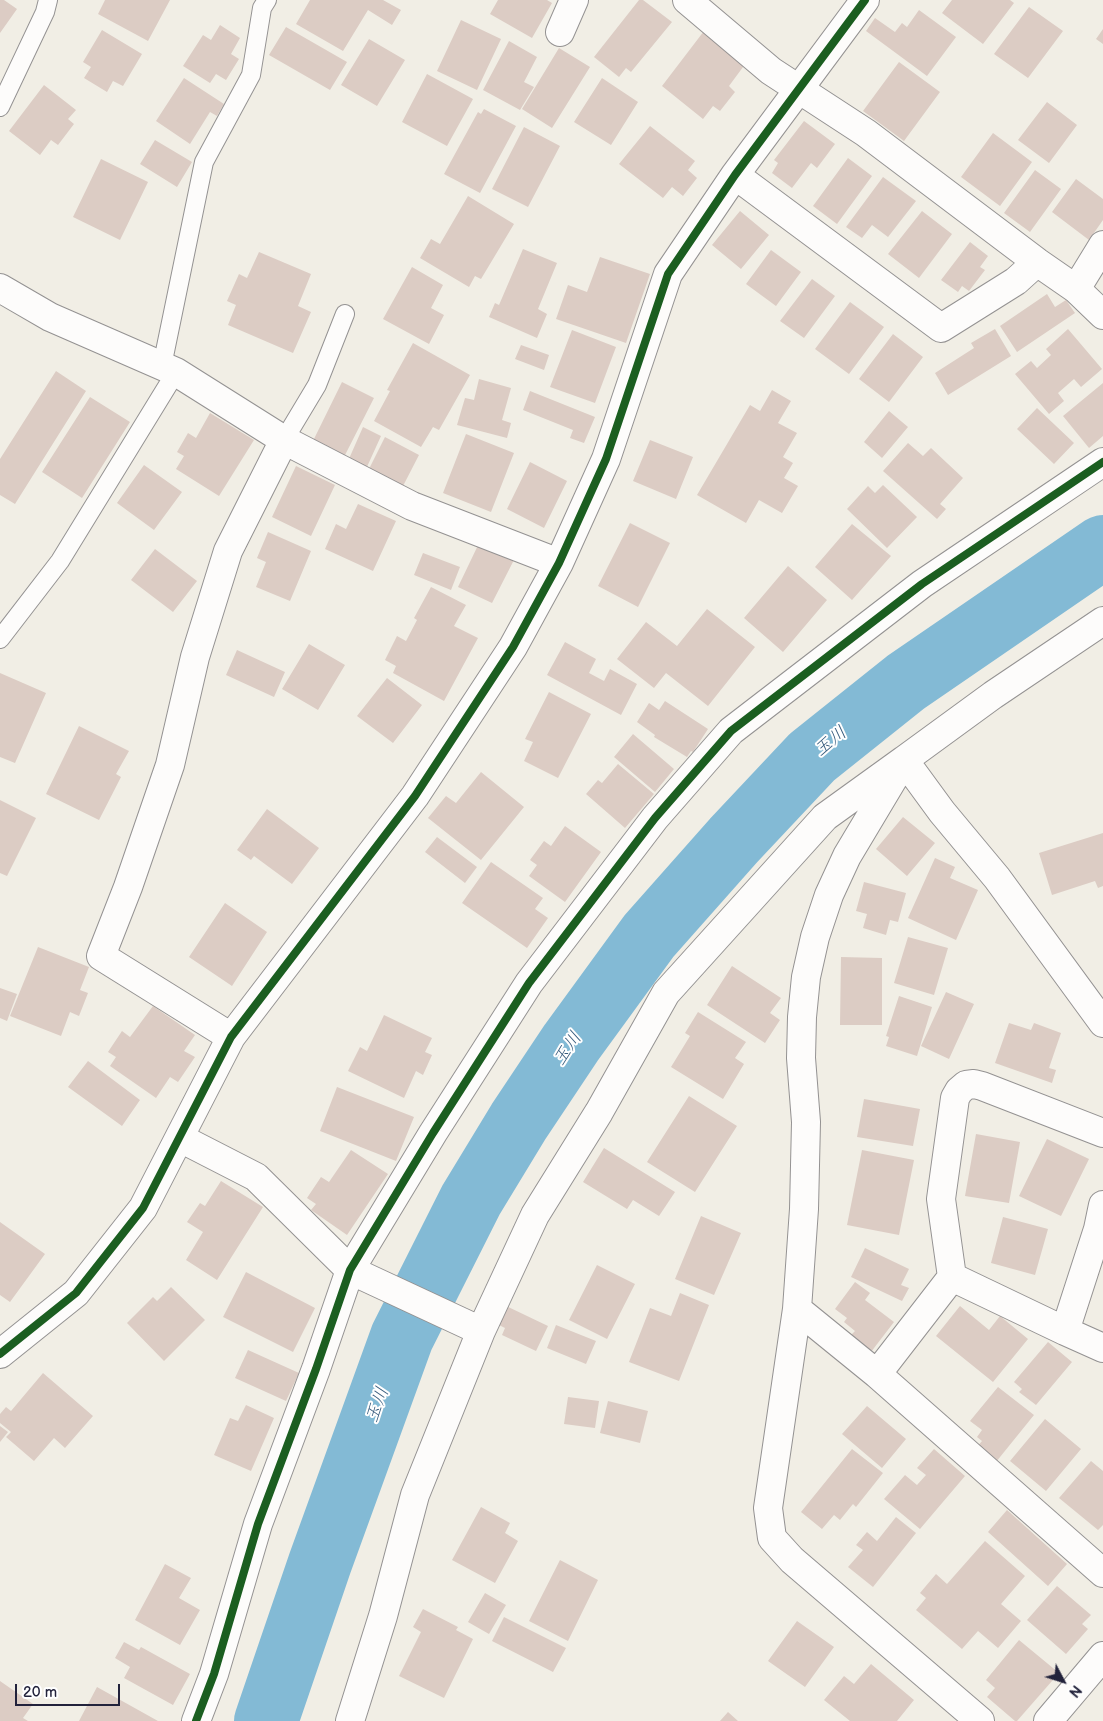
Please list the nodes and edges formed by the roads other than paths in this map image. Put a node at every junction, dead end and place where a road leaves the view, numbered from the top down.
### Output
1 (48, 0) edge
2 (267, 0) edge
3 (574, 0) edge
4 (687, 0) edge
5 (865, 0) edge
6 (560, 32) dead end
7 (800, 89) junction
8 (0, 106) edge
9 (735, 175) junction
10 (1103, 245) edge
11 (1036, 262) junction
12 (0, 288) edge
13 (1076, 289) junction
14 (345, 314) dead end
15 (1103, 315) edge
16 (169, 369) junction
17 (284, 440) junction
18 (1103, 462) edge
19 (559, 564) junction
20 (1103, 621) edge
21 (0, 639) edge
22 (904, 760) junction
23 (1103, 1023) edge
24 (231, 1037) junction
25 (1103, 1134) edge
26 (180, 1138) junction
27 (1103, 1205) edge
28 (350, 1270) junction
29 (952, 1277) junction
30 (796, 1309) junction
31 (481, 1331) junction
32 (1065, 1331) junction
33 (2, 1346) edge
34 (1103, 1348) edge
35 (877, 1374) junction
36 (1103, 1573) edge
37 (1103, 1656) edge
38 (196, 1721) edge
39 (350, 1721) edge
40 (980, 1721) edge
41 (1048, 1721) edge

1 - 8 lane
2 - 16 lane
3 - 6 street
4 - 7 street
5 - 7 street
7 - 9 street
7 - 11 street
9 - 11 street
9 - 19 street
10 - 13 street
11 - 13 street
12 - 16 street
13 - 15 street
14 - 17 lane
16 - 17 street
16 - 21 lane
17 - 19 street
17 - 24 street
18 - 28 street
19 - 24 street
20 - 22 street
22 - 23 street
22 - 30 street
22 - 31 street
24 - 26 street
25 - 29 street
26 - 28 street
26 - 33 street
27 - 32 street
28 - 31 street
28 - 38 street
29 - 32 street
29 - 35 street
30 - 35 street
30 - 40 street
31 - 39 street
32 - 34 street
35 - 36 street
37 - 41 street

